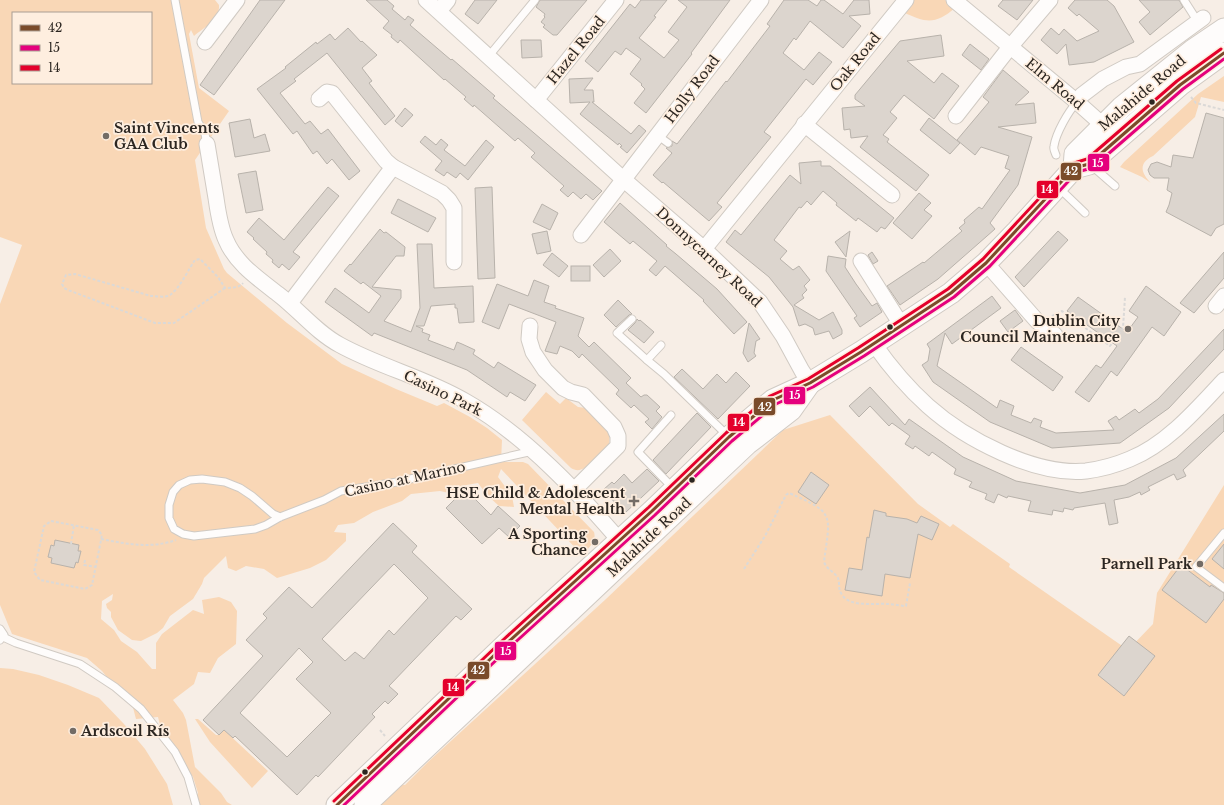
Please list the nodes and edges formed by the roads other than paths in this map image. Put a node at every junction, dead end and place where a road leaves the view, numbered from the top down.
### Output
1 (175, 0) edge
2 (426, 0) edge
3 (535, 0) edge
4 (616, 0) edge
5 (761, 0) edge
6 (906, 0) edge
7 (954, 0) edge
8 (1050, 0) edge
9 (1184, 0) edge
10 (231, 2) edge
11 (444, 6) edge
12 (1201, 20) joint
13 (1224, 29) edge
14 (205, 42) dead end
15 (1010, 47) junction
16 (1224, 53) edge
17 (488, 57) junction
18 (319, 98) dead end
19 (536, 100) junction
20 (1076, 102) junction
21 (956, 116) dead end
22 (804, 124) junction
23 (1109, 132) junction
24 (207, 144) joint
25 (1056, 155) dead end
26 (1081, 166) junction
27 (393, 167) junction
28 (623, 179) junction
29 (1056, 186) junction
30 (1115, 186) dead end
31 (892, 195) dead end
32 (1085, 213) dead end
33 (581, 235) dead end
34 (704, 248) junction
35 (861, 261) dead end
36 (454, 262) dead end
37 (986, 263) junction
38 (290, 303) junction
39 (632, 319) dead end
40 (530, 326) dead end
41 (902, 326) junction
42 (1055, 335) dead end
43 (874, 344) junction
44 (661, 345) dead end
45 (647, 360) junction
46 (1224, 380) edge
47 (810, 383) junction
48 (671, 415) dead end
49 (729, 437) junction
50 (533, 451) junction
51 (574, 490) junction
52 (674, 490) junction
53 (280, 517) junction
54 (1224, 533) edge
55 (625, 547) junction
56 (1224, 588) edge
57 (0, 630) edge
58 (2, 638) edge
59 (402, 757) junction
60 (196, 805) edge
61 (337, 805) edge
62 (365, 805) edge

1 - 24 lane
2 - 11 street, Donnycarney Road
3 - 17 lane
4 - 19 street, Hazel Road
5 - 28 street, Holly Road
6 - 22 street, Oak Road
7 - 15 street, Elm Road
8 - 15 street
9 - 12 lane
10 - 14 street
11 - 17 street, Donnycarney Road
12 - 20 street, Malahide Road
13 - 23 main road, Malahide Road
15 - 20 street, Elm Road
15 - 21 street
16 - 23 main road, Malahide Road
17 - 19 street, Donnycarney Road
18 - 27 street
19 - 28 street, Donnycarney Road
20 - 23 street, Elm Road
20 - 25 lane, Malahide Road
22 - 31 street
22 - 34 street, Oak Road
23 - 26 main road, Malahide Road
24 - 38 street, Casino Park
26 - 29 main road, Malahide Road
26 - 30 lane
27 - 36 street
27 - 38 street
28 - 33 street
28 - 34 street, Donnycarney Road
29 - 32 lane
29 - 37 main road, Malahide Road
34 - 47 street, Donnycarney Road
35 - 41 street
37 - 41 main road, Malahide Road
37 - 42 street
38 - 50 street, Casino Park
39 - 45 lane
40 - 51 street
41 - 43 main road, Malahide Road
43 - 46 street
43 - 47 main road, Malahide Road
44 - 45 lane
45 - 49 lane
47 - 49 main road, Malahide Road
47 - 55 main road, Malahide Road
48 - 52 lane
49 - 52 main road, Malahide Road
50 - 51 street, Casino Park
50 - 53 lane, Casino at Marino
51 - 55 street, Casino Park
52 - 55 main road, Malahide Road
53 - 53 lane, Casino at Marino
54 - 56 lane
55 - 59 main road, Malahide Road
57 - 58 lane
58 - 60 lane
59 - 61 main road, Malahide Road
59 - 62 main road, Malahide Road

